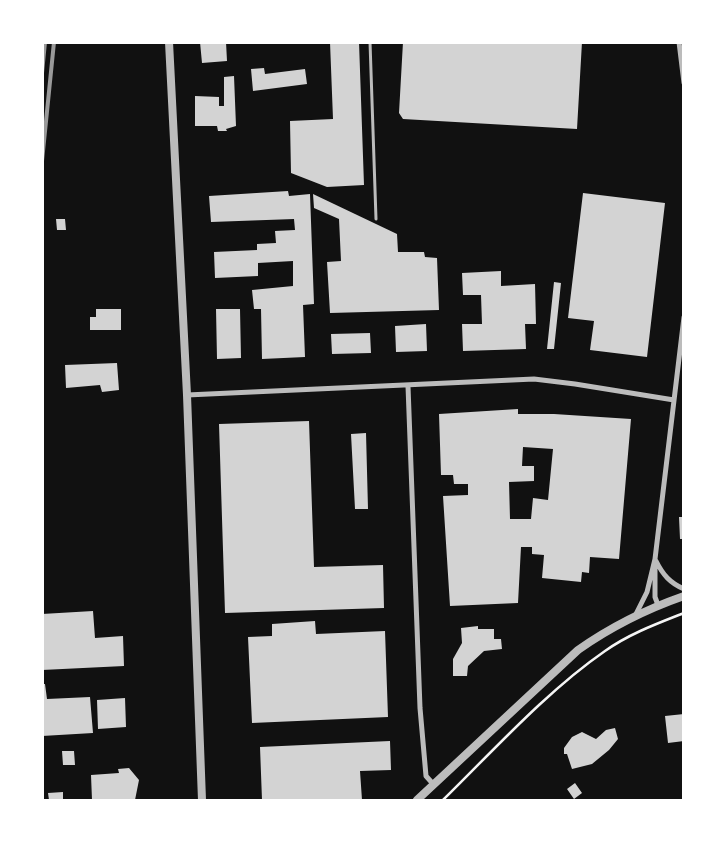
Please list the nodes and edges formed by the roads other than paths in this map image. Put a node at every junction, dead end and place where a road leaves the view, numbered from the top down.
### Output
1 (169, 42) edge
2 (370, 42) edge
3 (679, 42) edge
4 (684, 83) edge
5 (376, 218) dead end
6 (684, 317) edge
7 (408, 386) junction
8 (187, 395) junction
9 (674, 400) junction
10 (655, 559) junction
11 (684, 589) edge
12 (684, 596) edge
13 (658, 605) junction
14 (636, 614) junction
15 (434, 785) junction
16 (202, 800) edge
17 (417, 800) edge

1 - 8 street
2 - 5 lane
3 - 4 street
6 - 9 street
7 - 8 street
7 - 9 street
7 - 15 street
8 - 16 street
9 - 10 street
10 - 11 street
10 - 13 street
10 - 14 street
12 - 13 street
13 - 14 street
14 - 15 street
15 - 17 street

